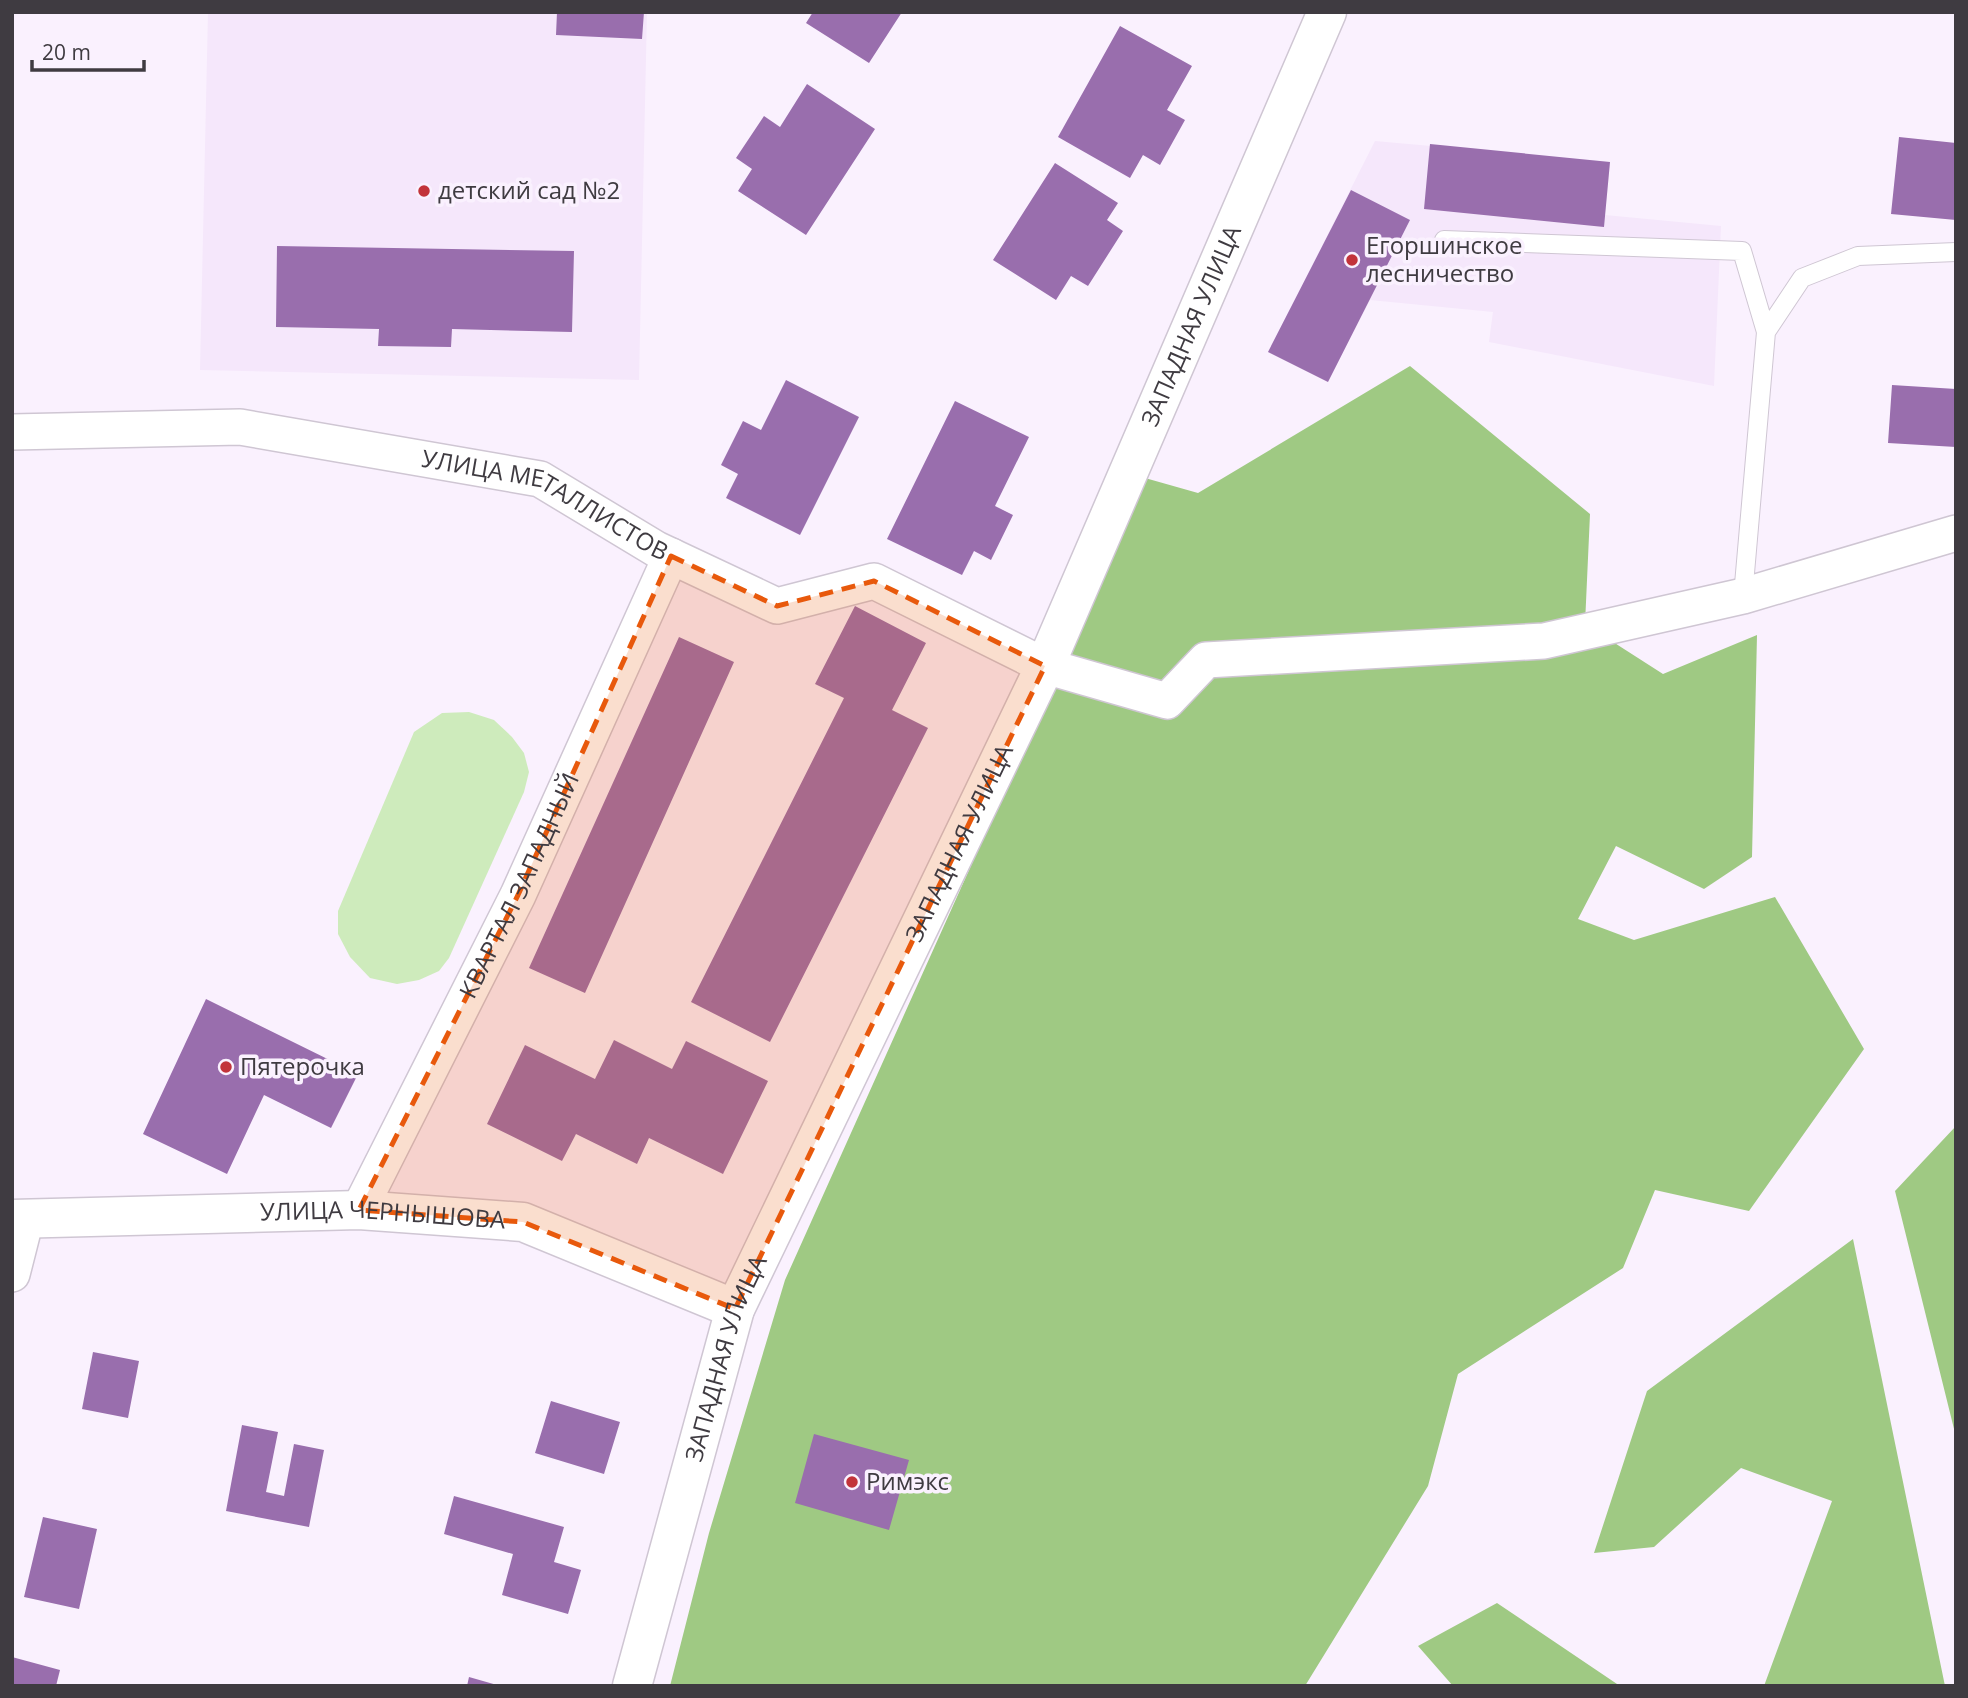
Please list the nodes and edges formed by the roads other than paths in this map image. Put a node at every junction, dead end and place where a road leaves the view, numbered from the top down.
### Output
1 (1326, 12) edge
2 (1444, 240) dead end
3 (1956, 251) edge
4 (1766, 332) junction
5 (12, 432) edge
6 (1956, 533) edge
7 (671, 556) junction
8 (1743, 596) junction
9 (1045, 666) junction
10 (359, 1210) junction
11 (19, 1219) edge
12 (12, 1274) edge
13 (734, 1308) junction
14 (632, 1686) edge

1 - 9 street, ЗАПАДНАЯ УЛИЦА
2 - 4 lane
3 - 4 lane
4 - 8 lane
5 - 7 street, УЛИЦА МЕТАЛЛИСТОВ
6 - 8 street
7 - 9 street, УЛИЦА МЕТАЛЛИСТОВ
7 - 10 street, КВАРТАЛ ЗАПАДНЫЙ
8 - 9 street, УЛИЦА МЕТАЛЛИСТОВ
9 - 13 street, ЗАПАДНАЯ УЛИЦА
10 - 11 street, УЛИЦА ЧЕРНЫШОВА
10 - 13 street, УЛИЦА ЧЕРНЫШОВА
11 - 12 street
13 - 14 street, ЗАПАДНАЯ УЛИЦА

